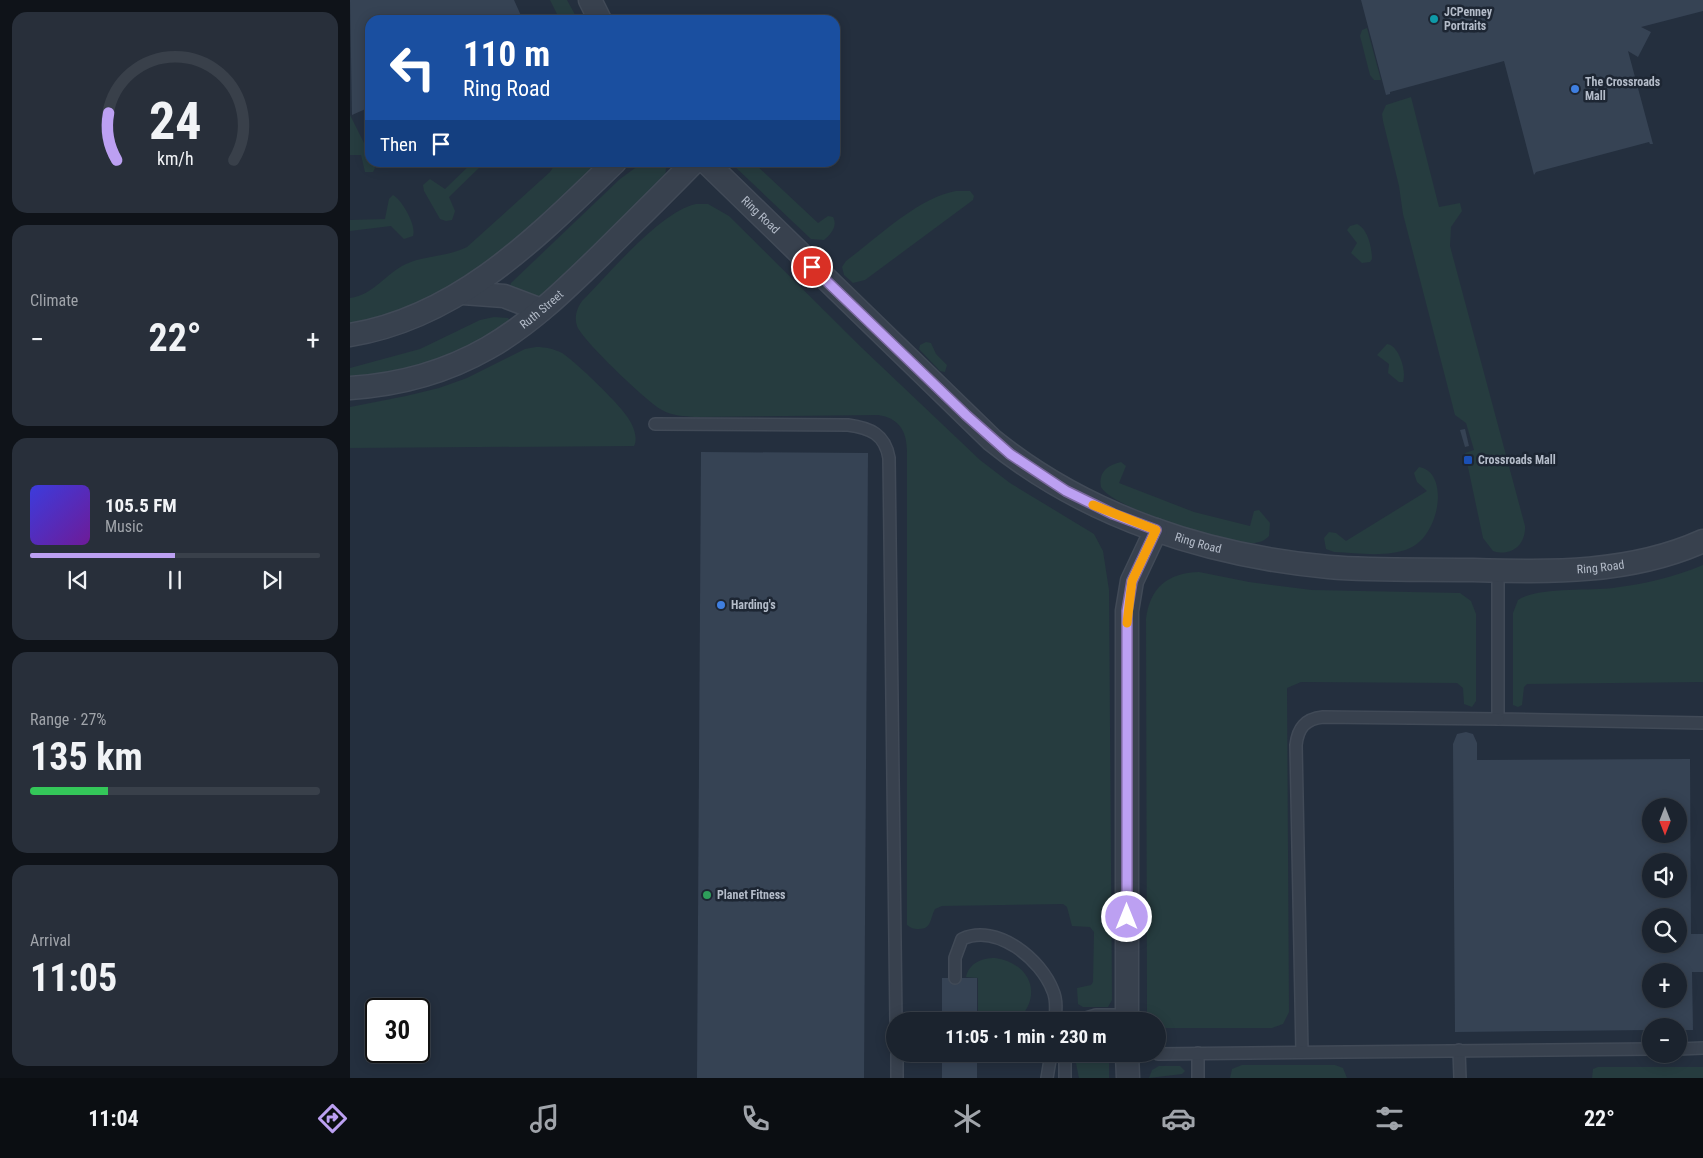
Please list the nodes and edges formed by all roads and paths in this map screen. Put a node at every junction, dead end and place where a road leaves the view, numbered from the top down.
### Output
1 (590, 0) edge
2 (598, 15) edge
3 (610, 167) edge
4 (689, 167) edge
5 (711, 167) edge
6 (463, 293) junction
7 (541, 310) junction
8 (350, 335) edge
9 (350, 388) edge
10 (654, 424) dead end
11 (1156, 530) junction
12 (1703, 541) edge
13 (1498, 572) junction
14 (1498, 720) junction
15 (1703, 723) edge
16 (955, 978) dead end
17 (896, 1012) edge
18 (1056, 1012) edge
19 (1127, 1012) edge
20 (1703, 1048) edge
21 (1642, 1049) edge
22 (1687, 1049) edge
23 (1459, 1050) junction
24 (1302, 1052) junction
25 (1198, 1053) junction
26 (1166, 1054) edge
27 (897, 1062) edge
28 (1049, 1062) edge
29 (1065, 1062) edge
30 (1127, 1062) edge
31 (897, 1078) edge
32 (1047, 1078) edge
33 (1065, 1078) edge
34 (1128, 1078) edge
35 (1198, 1078) edge
36 (1460, 1078) edge

1 - 2 street
3 - 6 street
4 - 7 street, Ruth Street
5 - 11 street, Ring Road
6 - 7 street
6 - 8 street
7 - 9 street, Ruth Street
10 - 17 lane
11 - 13 street, Ring Road
11 - 19 street
12 - 13 street, Ring Road
13 - 14 lane
14 - 15 lane
14 - 24 lane
16 - 18 lane
20 - 22 lane
21 - 23 lane
23 - 24 lane
23 - 36 lane
24 - 25 lane
25 - 26 lane
25 - 35 lane
27 - 31 lane
28 - 32 lane
29 - 33 lane
30 - 34 street

